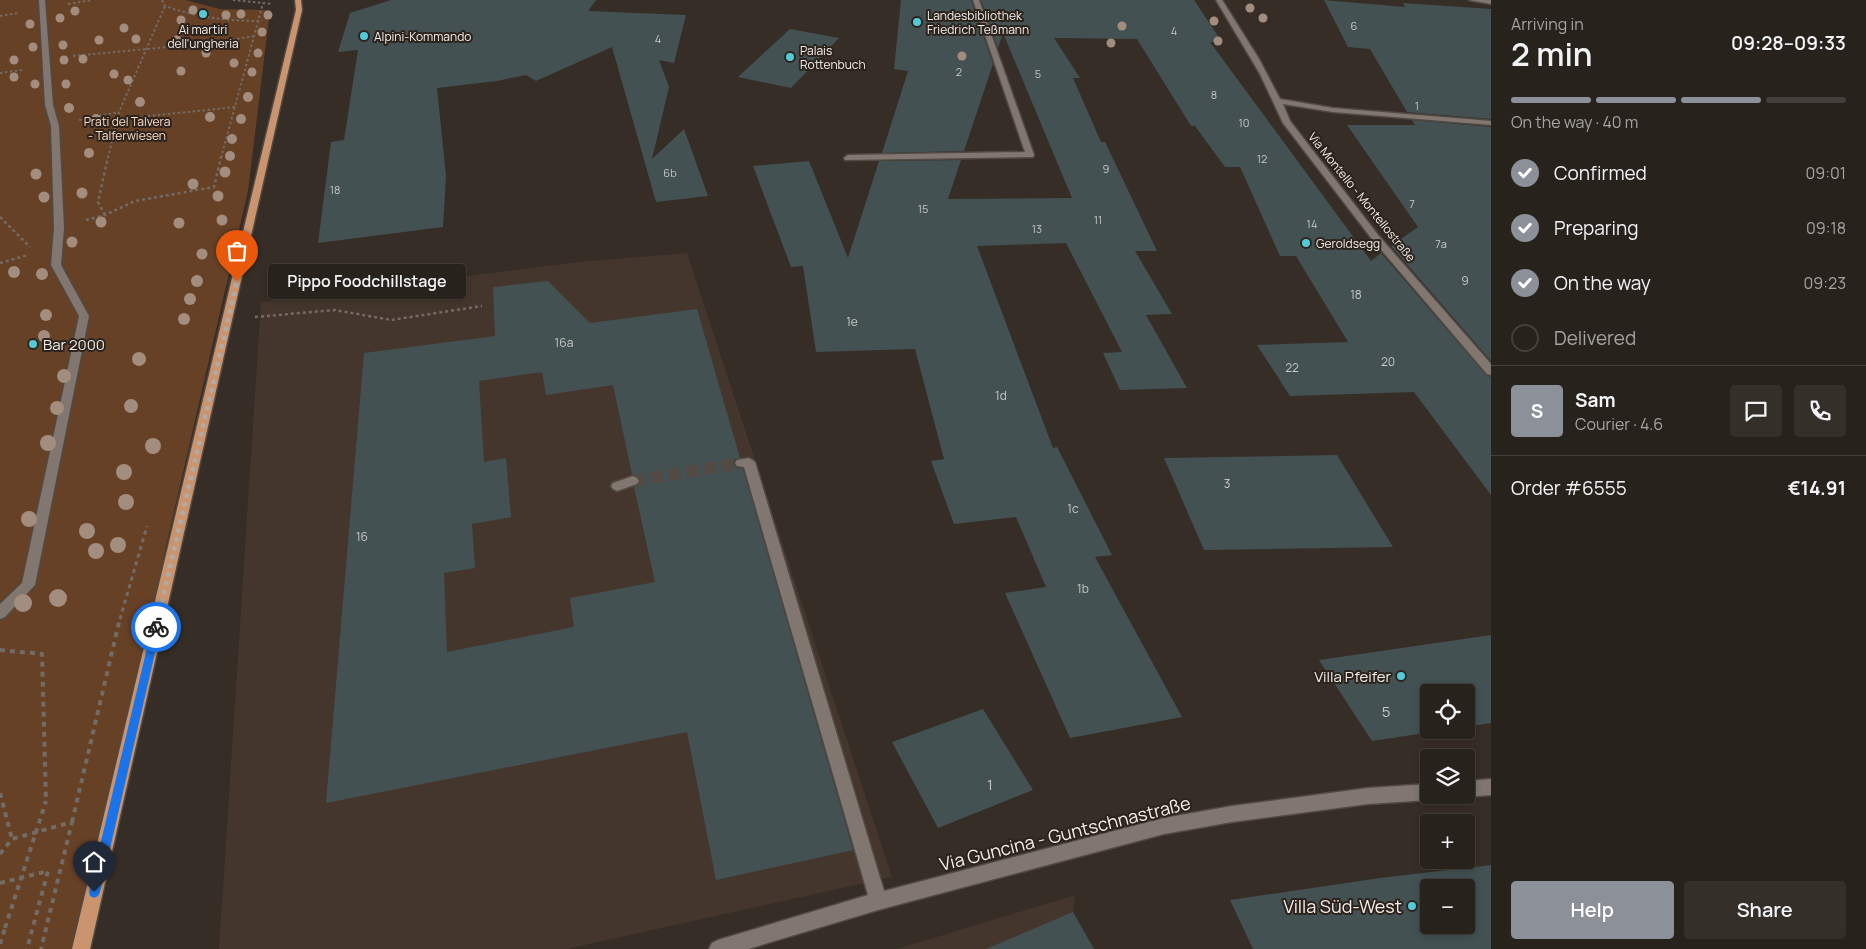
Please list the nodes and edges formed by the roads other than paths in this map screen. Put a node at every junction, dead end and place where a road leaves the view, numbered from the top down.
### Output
1 (42, 0) edge
2 (298, 0) edge
3 (976, 0) edge
4 (1219, 0) edge
5 (1472, 0) edge
6 (1491, 2) edge
7 (1278, 101) junction
8 (1491, 123) edge
9 (848, 158) dead end
10 (1491, 370) edge
11 (741, 463) dead end
12 (633, 481) tunnel mouth
13 (617, 486) dead end
14 (0, 613) edge
15 (1491, 787) edge
16 (1475, 788) edge
17 (1420, 793) edge
18 (878, 901) junction
19 (81, 949) edge
20 (718, 949) edge

1 - 14 street
2 - 19 main road
3 - 9 street
4 - 7 street, Via Montello - Montellostraße
5 - 6 street
7 - 8 street
7 - 10 street, Via Montello - Montellostraße
11 - 18 street
12 - 13 street
15 - 16 street
17 - 18 street, Via Guncina - Guntschnastraße
18 - 20 street, Via Guncina - Guntschnastraße

